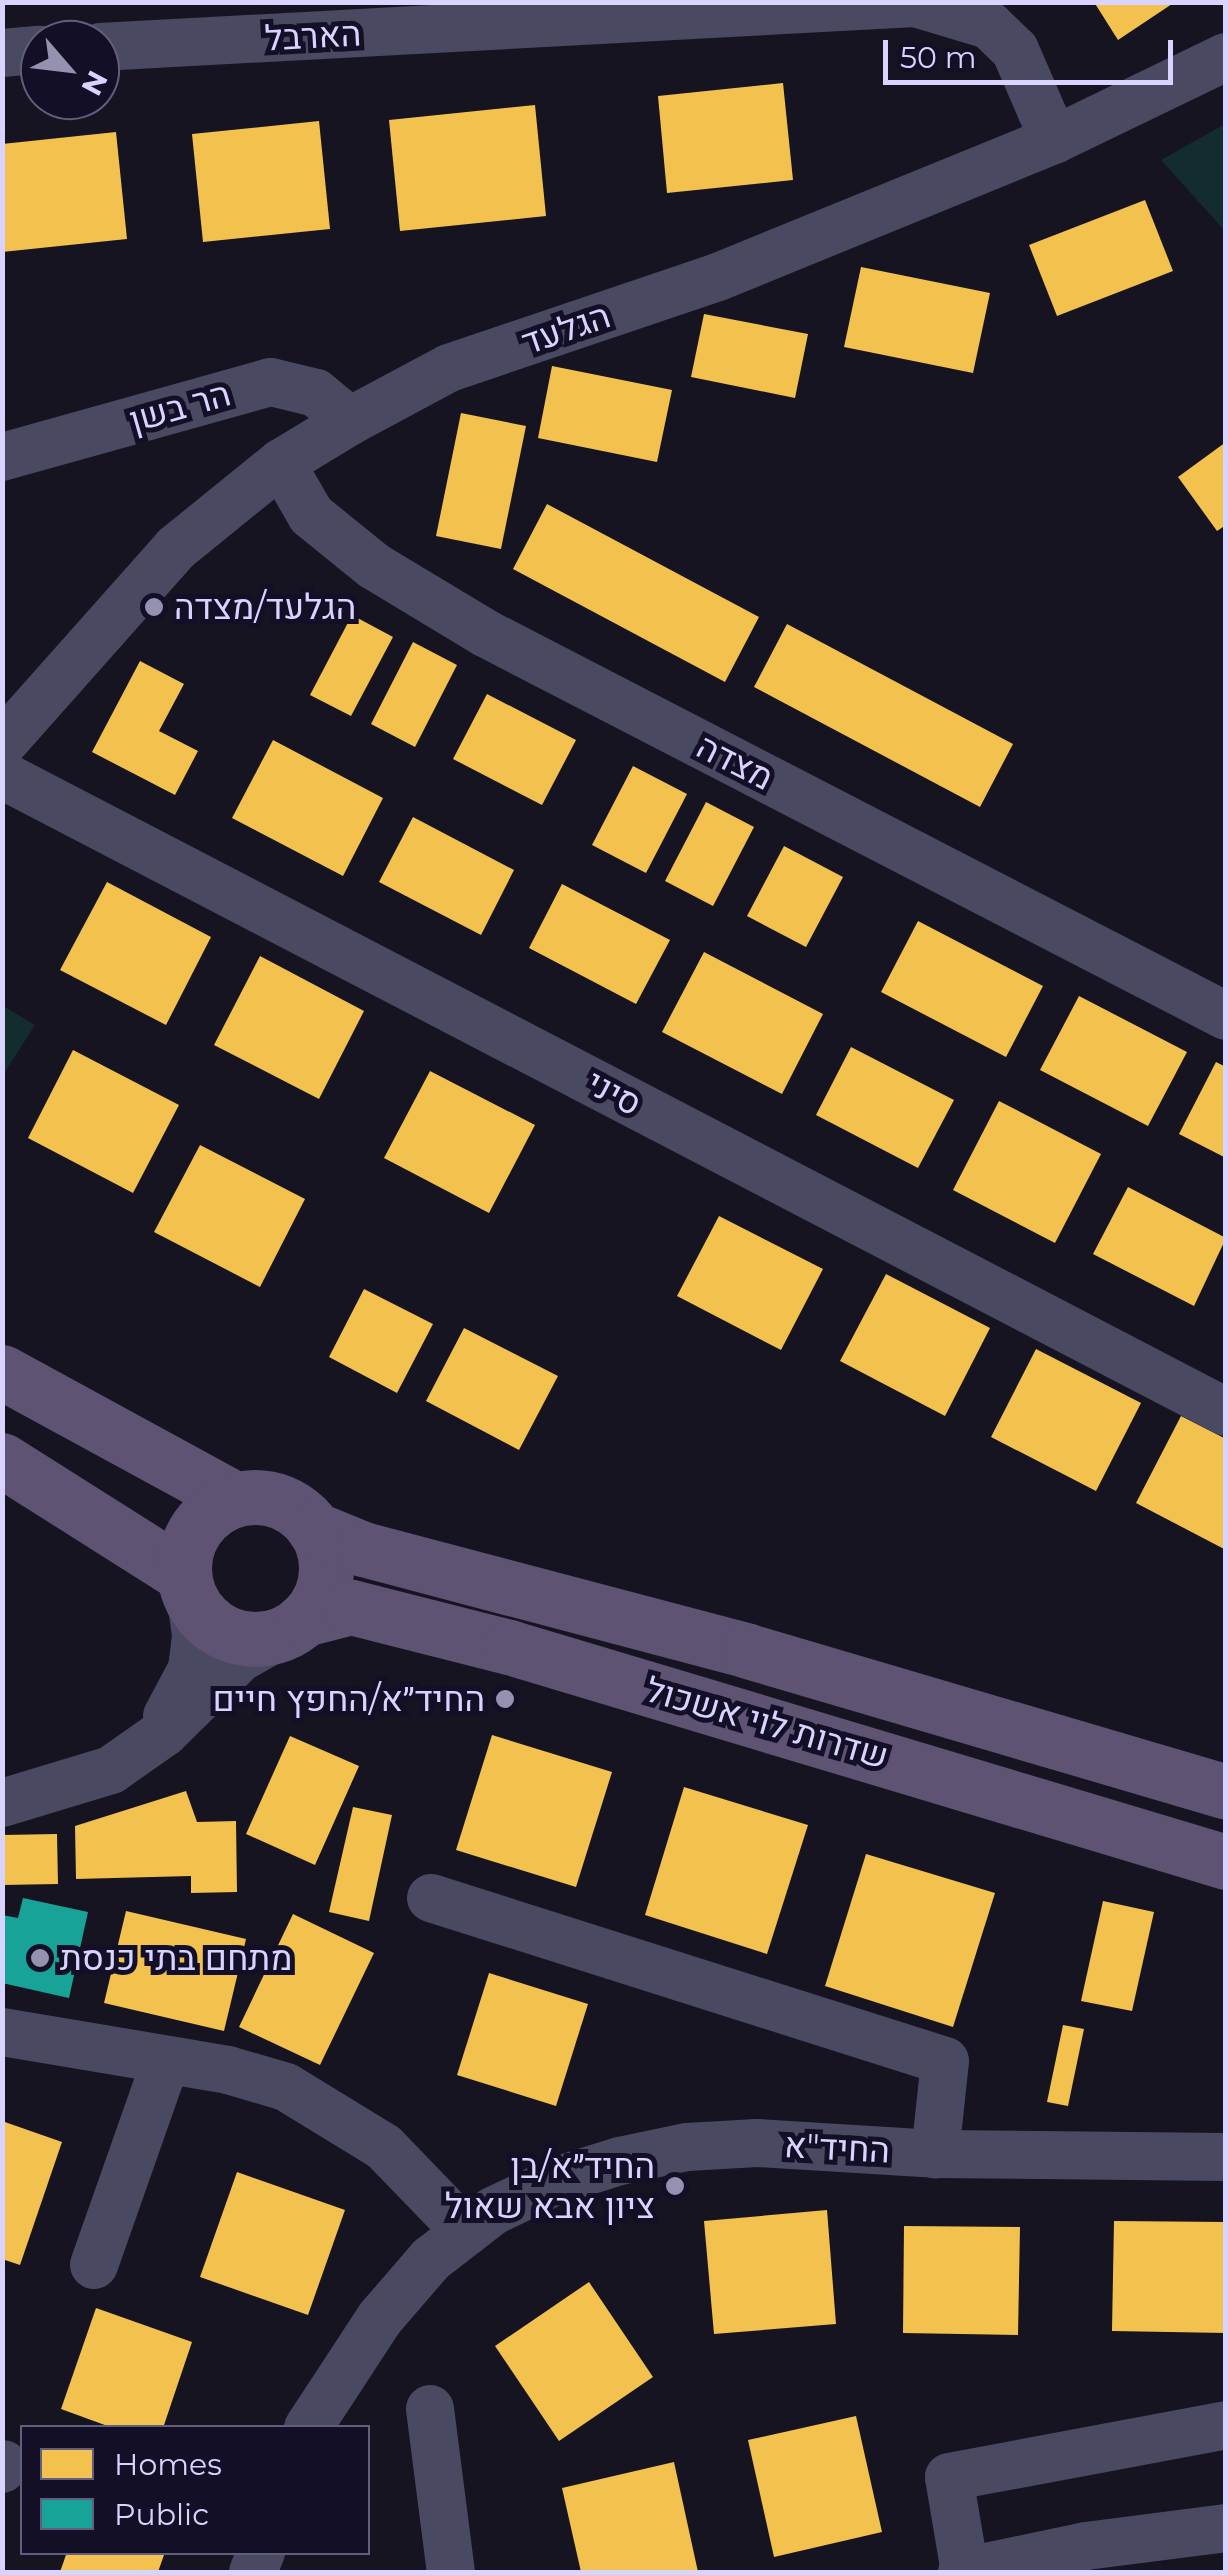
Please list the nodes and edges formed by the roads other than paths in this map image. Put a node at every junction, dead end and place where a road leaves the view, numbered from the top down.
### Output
1 (120, 46) edge
2 (1226, 57) edge
3 (1054, 140) junction
4 (350, 421) junction
5 (2, 457) edge
6 (281, 463) junction
7 (2, 744) edge
8 (2, 775) edge
9 (1226, 1016) edge
10 (2, 1372) edge
11 (1226, 1412) edge
12 (2, 1460) edge
13 (235, 1500) junction
14 (314, 1529) junction
15 (187, 1587) junction
16 (294, 1626) junction
17 (148, 1743) junction
18 (1226, 1792) edge
19 (2, 1803) edge
20 (1226, 1862) edge
21 (431, 1898) dead end
22 (2, 2032) edge
23 (166, 2060) junction
24 (934, 2154) junction
25 (1226, 2157) edge
26 (466, 2232) junction
27 (94, 2266) dead end
28 (430, 2409) dead end
29 (310, 2425) edge
30 (1226, 2425) edge
31 (1226, 2528) edge
32 (451, 2572) edge
33 (963, 2572) edge

1 - 3 street, הארבל
2 - 3 street, הגלעד
3 - 4 street, הגלעד
4 - 5 street, הר בשן
4 - 6 street, הגלעד
6 - 7 street, הגלעד
6 - 9 street, מצדה
8 - 11 street, סיני
10 - 13 main road
12 - 15 main road
13 - 14 main road
13 - 15 main road
14 - 16 main road
14 - 18 main road, שדרות לוי אשכול
15 - 16 main road
15 - 17 street
16 - 17 street
16 - 20 main road, שדרות לוי אשכול
17 - 19 street
21 - 24 street
22 - 23 street
23 - 26 street
23 - 27 street
24 - 25 street, החיד"א
24 - 26 street, החיד"א
26 - 29 street, החיד"א
28 - 32 street
30 - 33 street
31 - 33 street

